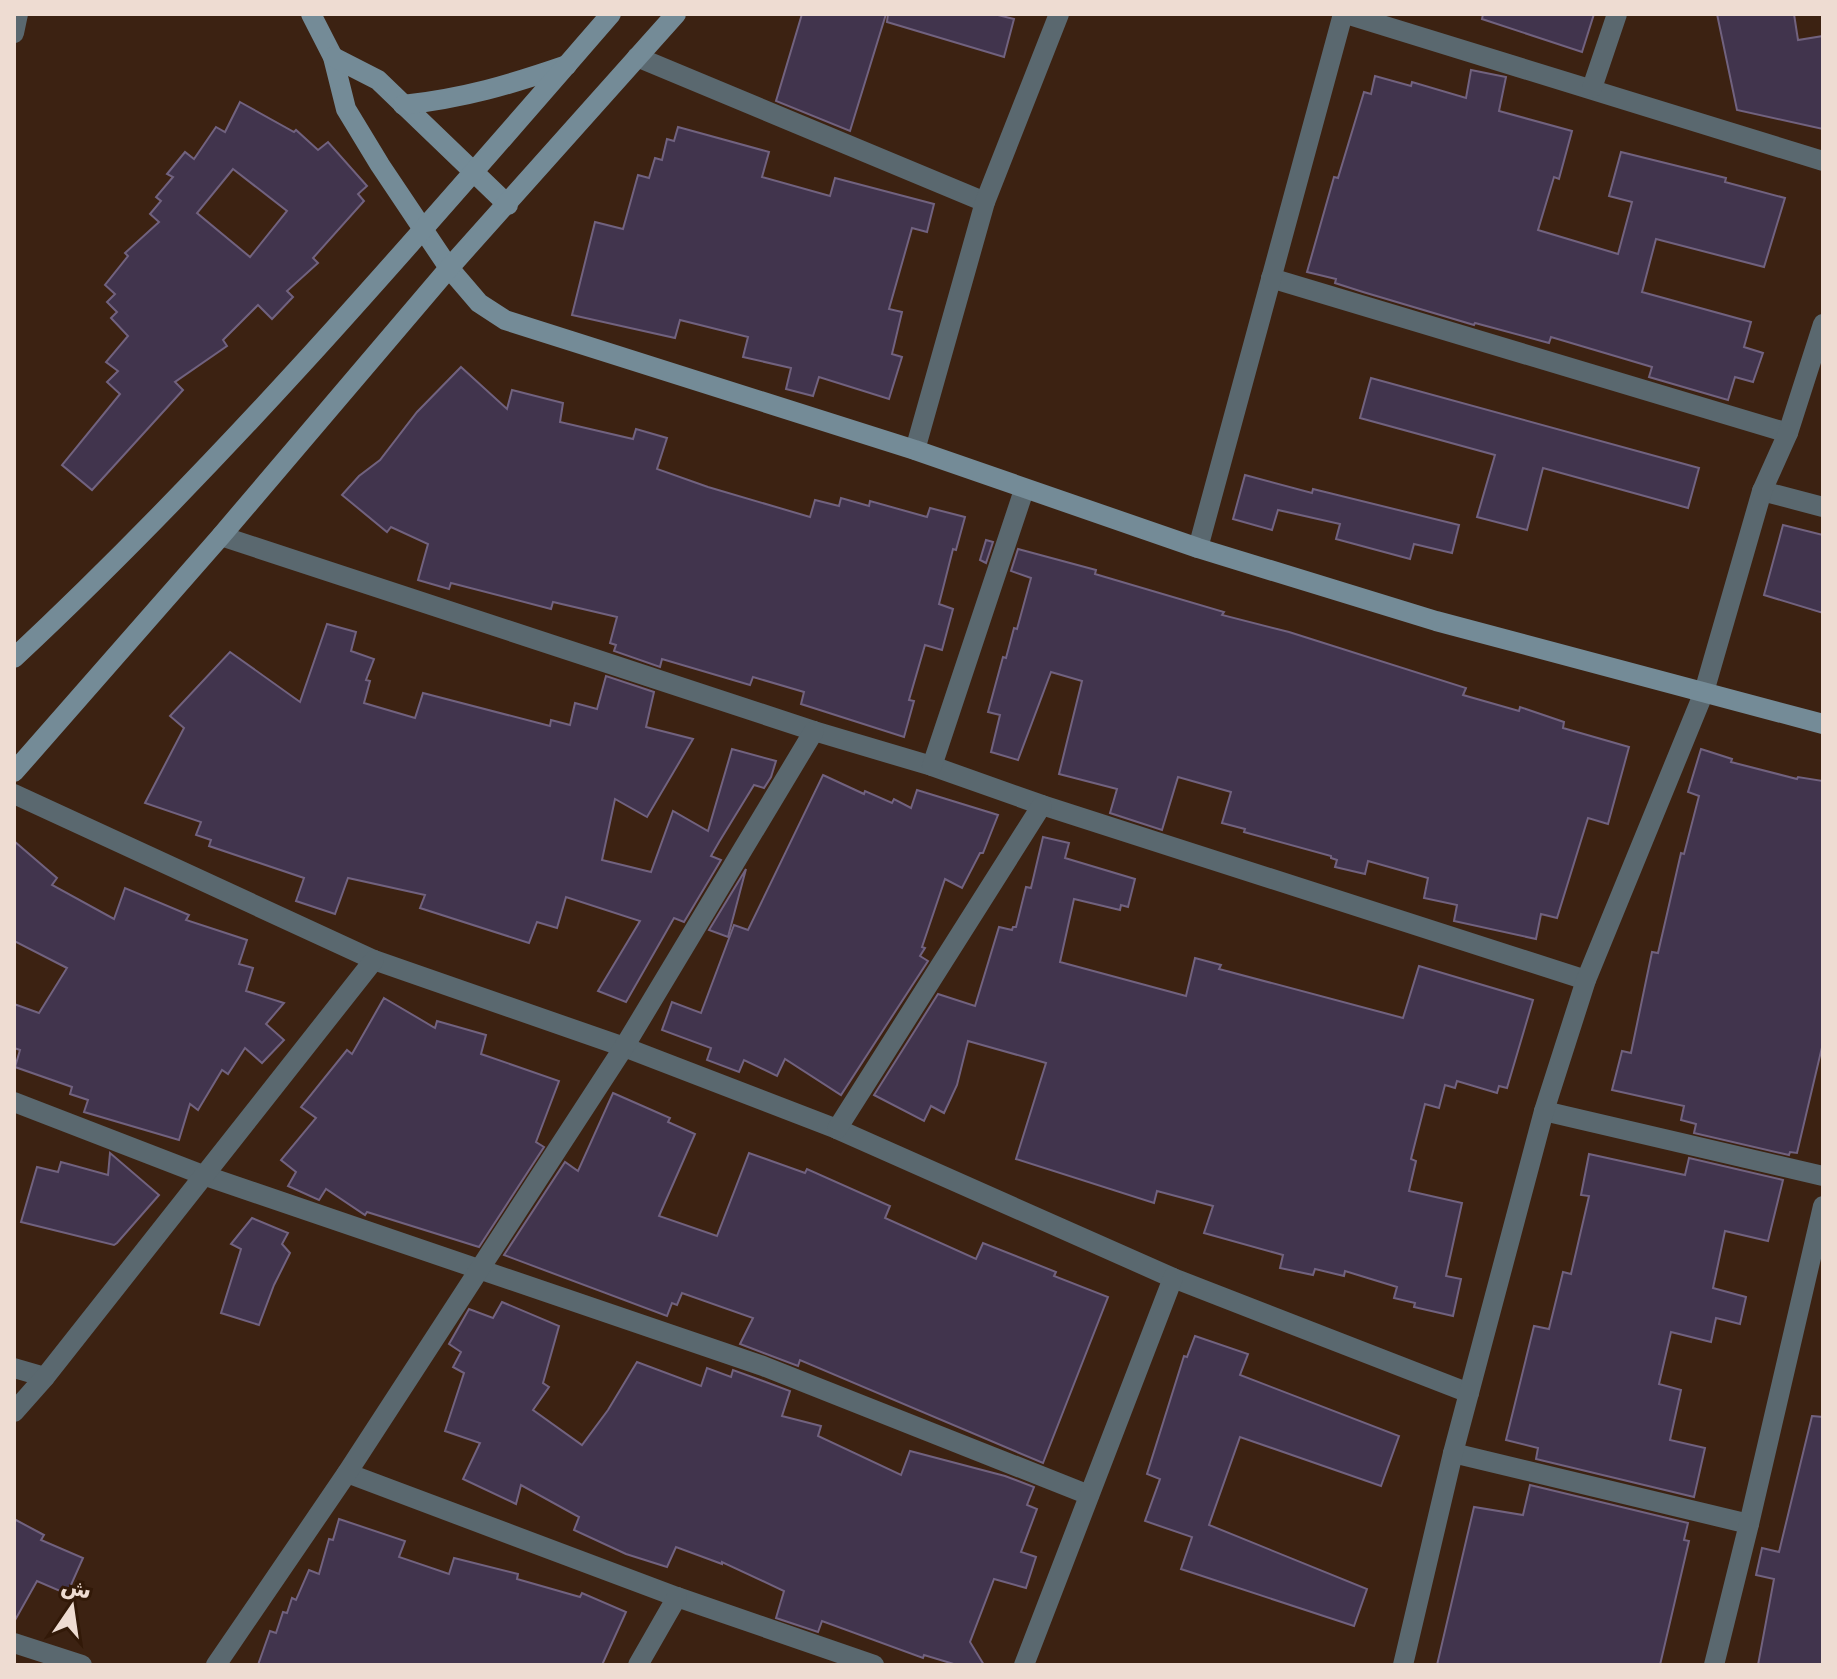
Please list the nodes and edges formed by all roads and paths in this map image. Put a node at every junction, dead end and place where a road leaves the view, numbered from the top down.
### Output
1 (18, 14) edge
2 (311, 14) edge
3 (611, 14) edge
4 (676, 14) edge
5 (1059, 14) edge
6 (1344, 14) edge
7 (1617, 14) edge
8 (14, 33) edge
9 (333, 57) junction
10 (637, 57) junction
11 (567, 65) junction
12 (1592, 88) junction
13 (403, 105) junction
14 (1823, 161) edge
15 (474, 173) junction
16 (985, 202) junction
17 (508, 205) junction
18 (422, 230) junction
19 (449, 268) junction
20 (1271, 278) junction
21 (1823, 324) edge
22 (1788, 433) junction
23 (915, 450) junction
24 (1024, 490) junction
25 (1762, 491) junction
26 (1823, 507) edge
27 (221, 536) junction
28 (1198, 548) junction
29 (14, 658) edge
30 (1704, 692) junction
31 (1823, 724) edge
32 (814, 731) junction
33 (932, 766) junction
34 (14, 772) edge
35 (14, 794) edge
36 (1042, 805) junction
37 (374, 960) junction
38 (1586, 980) junction
39 (624, 1047) junction
40 (14, 1102) edge
41 (1544, 1111) junction
42 (837, 1129) junction
43 (203, 1175) junction
44 (1823, 1176) edge
45 (1823, 1206) edge
46 (477, 1270) junction
47 (1173, 1278) junction
48 (14, 1368) edge
49 (45, 1377) junction
50 (1469, 1393) junction
51 (14, 1412) edge
52 (1453, 1453) junction
53 (347, 1473) junction
54 (1089, 1495) junction
55 (1749, 1524) junction
56 (677, 1597) junction
57 (14, 1643) edge
58 (82, 1665) edge
59 (216, 1665) edge
60 (638, 1665) edge
61 (874, 1665) edge
62 (1024, 1665) edge
63 (1403, 1665) edge
64 (1714, 1665) edge

1 - 8 street
2 - 9 main road
3 - 11 main road
4 - 10 main road
5 - 16 street
6 - 12 street
6 - 20 street
7 - 12 street
9 - 13 main road
9 - 18 main road
10 - 16 street
10 - 17 main road
11 - 13 main road
11 - 15 main road
12 - 14 street
13 - 15 main road
15 - 17 main road
15 - 18 main road
16 - 23 street
17 - 19 main road
18 - 19 main road
18 - 29 main road
19 - 23 main road
19 - 27 main road
20 - 22 street
20 - 28 street
21 - 22 street
22 - 25 street
23 - 24 main road
24 - 28 main road
24 - 33 street
25 - 26 street
25 - 30 street
27 - 32 street
27 - 34 main road
28 - 30 main road
30 - 31 main road
30 - 38 street
32 - 33 street
32 - 39 street
33 - 36 street
35 - 37 street
36 - 38 street
36 - 42 street
37 - 39 street
37 - 43 street
38 - 41 street
39 - 42 street
39 - 46 street
40 - 43 street
41 - 44 street
41 - 50 street
42 - 47 street
43 - 46 street
43 - 49 street
45 - 55 street
46 - 53 street
46 - 54 street
47 - 50 street
47 - 54 street
48 - 49 street
49 - 51 street
50 - 52 street
52 - 55 street
52 - 63 street
53 - 56 street
53 - 59 street
54 - 62 street
55 - 64 street
56 - 60 street
56 - 61 street
57 - 58 street

